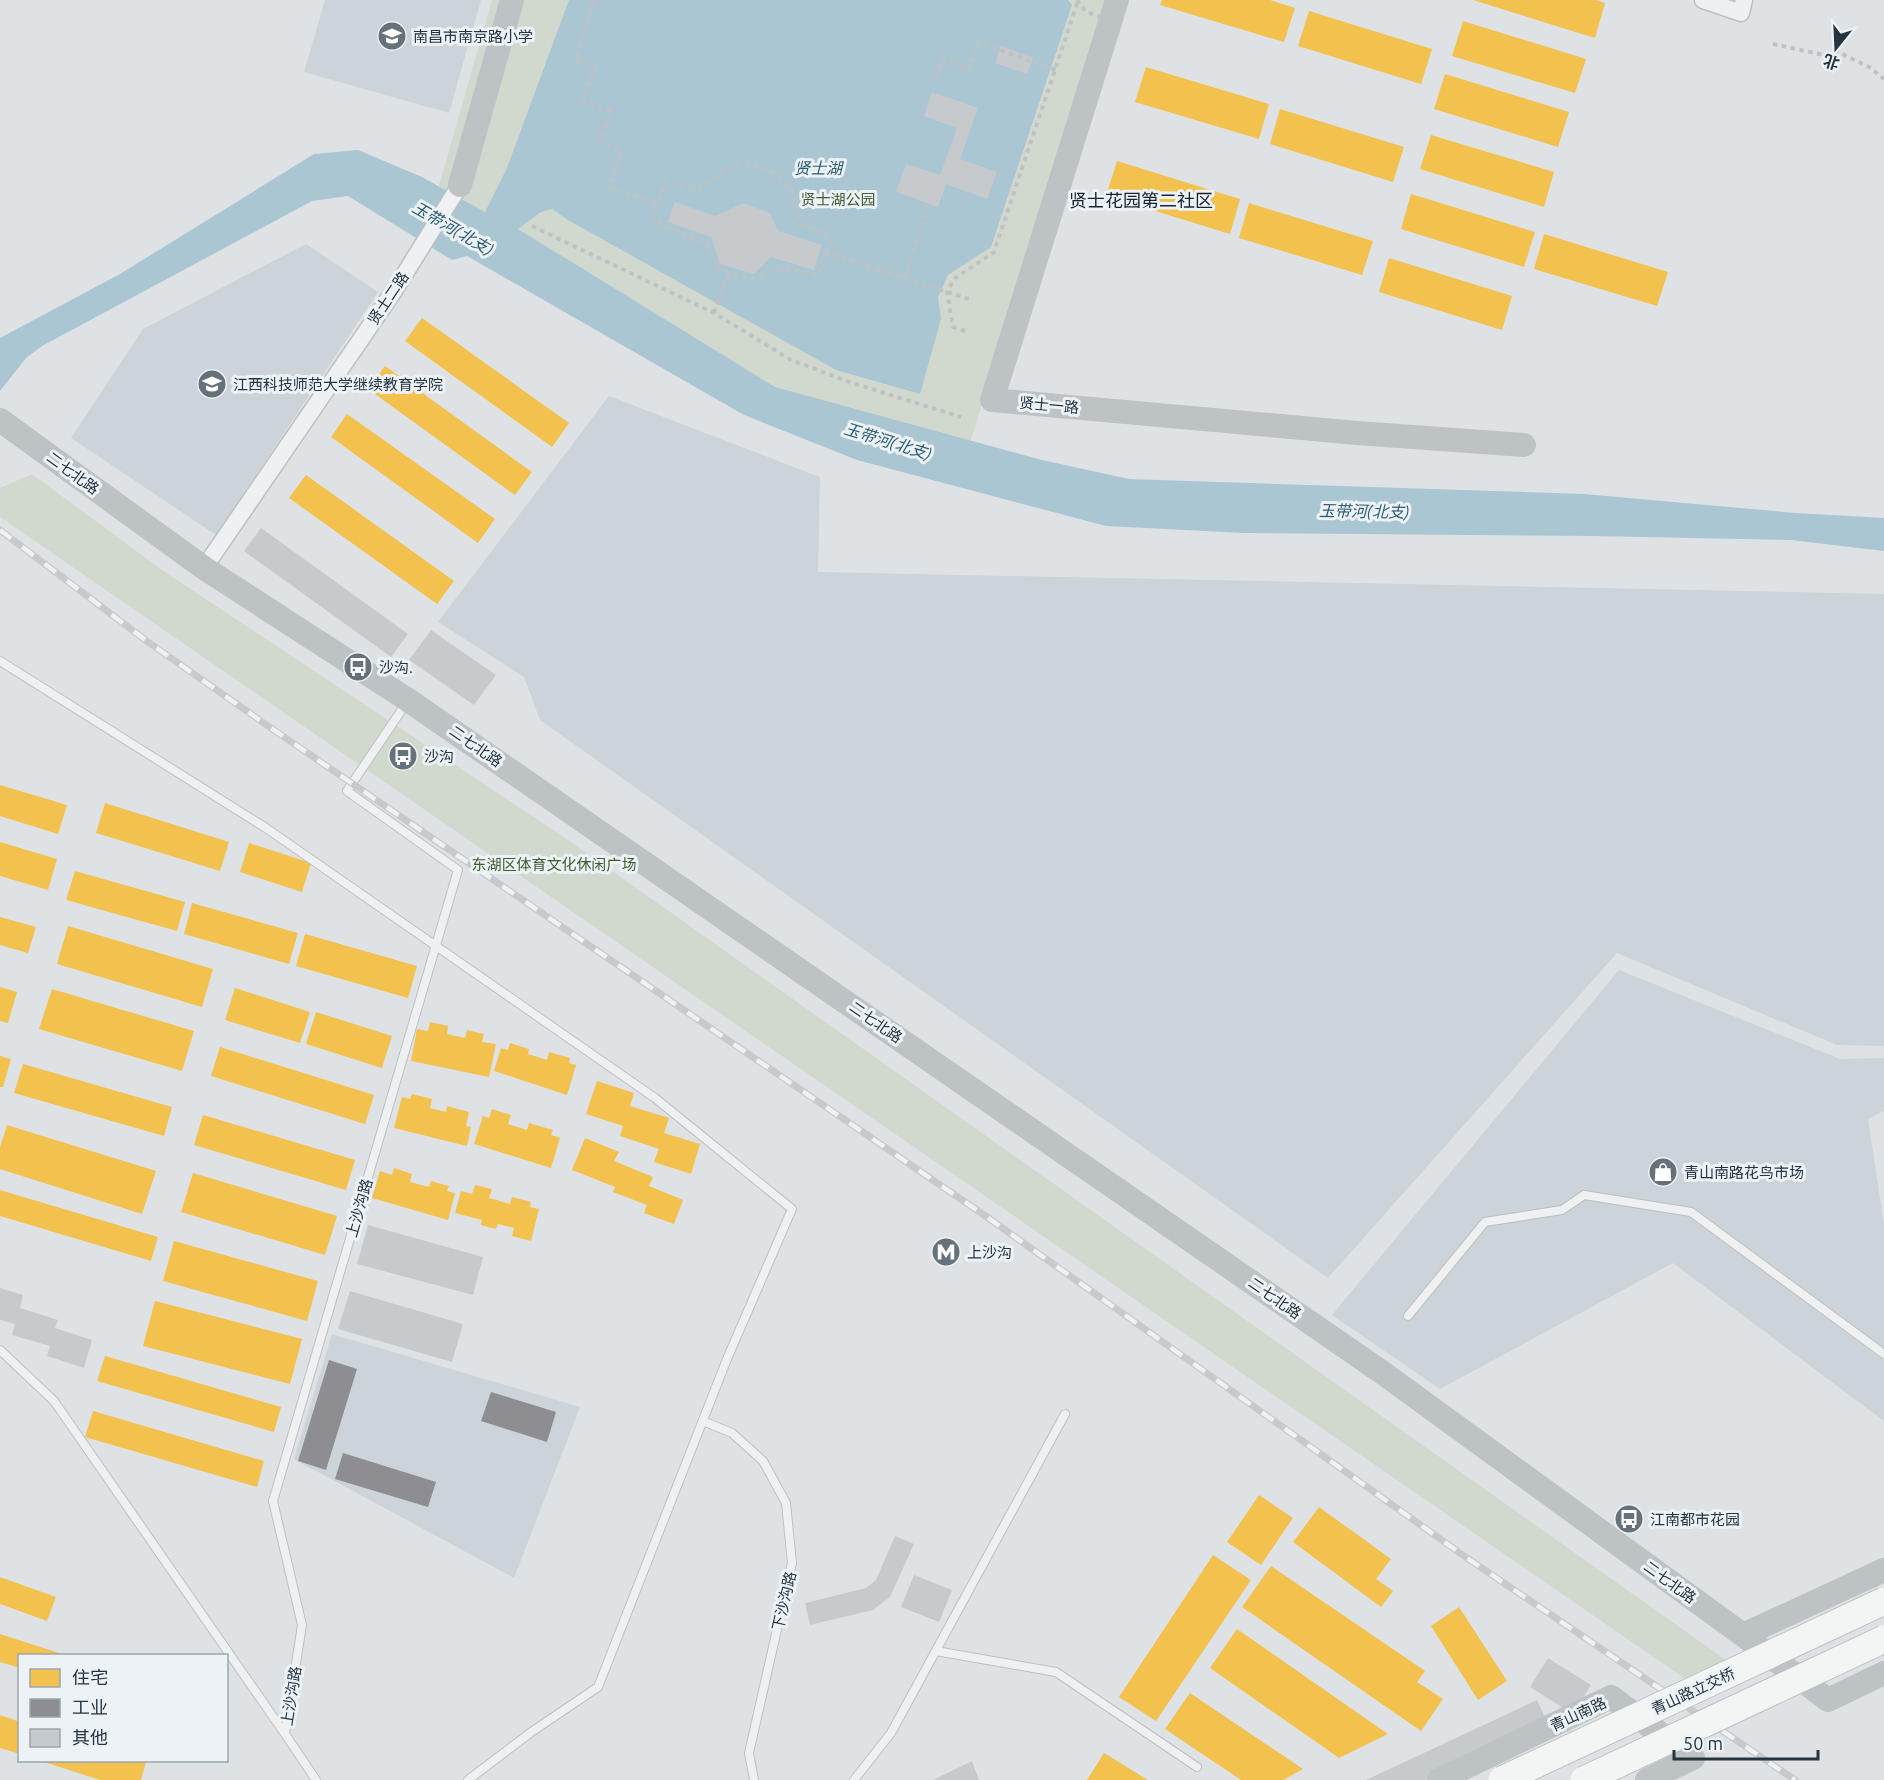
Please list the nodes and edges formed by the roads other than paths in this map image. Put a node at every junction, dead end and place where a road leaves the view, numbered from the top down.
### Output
1 (513, 0) edge
2 (1703, 0) edge
3 (1744, 0) edge
4 (1113, 10) edge
5 (460, 185) joint
6 (2, 422) edge
7 (1524, 445) dead end
8 (204, 567) junction
9 (2, 664) edge
10 (408, 700) junction
11 (435, 948) junction
12 (1408, 1316) dead end
13 (0, 1350) edge
14 (1884, 1354) edge
15 (1065, 1414) dead end
16 (703, 1421) junction
17 (1884, 1570) edge
18 (1884, 1602) edge
19 (1743, 1635) junction
20 (1884, 1639) edge
21 (936, 1651) junction
22 (1884, 1673) edge
23 (285, 1734) junction
24 (1197, 1767) dead end
25 (316, 1780) edge
26 (468, 1780) edge
27 (754, 1780) edge
28 (854, 1780) edge
29 (1439, 1780) edge
30 (1502, 1780) edge
31 (1584, 1780) edge
32 (1647, 1780) edge

1 - 5 main road, 贤士二路
2 - 3 street
4 - 7 main road, 贤士一路
5 - 8 street, 贤士二路
6 - 8 main road, 二七北路
8 - 10 main road, 二七北路
9 - 11 lane
10 - 11 lane, 上沙沟路
10 - 19 main road, 二七北路
11 - 16 lane
11 - 23 lane, 上沙沟路
12 - 14 lane
13 - 23 lane
15 - 21 lane
16 - 26 lane
16 - 27 lane, 下沙沟路
17 - 19 main road
18 - 30 main road, 青山路立交桥, bridge
19 - 22 main road
20 - 31 main road, bridge
21 - 24 lane
21 - 28 lane
23 - 25 lane, 上沙沟路
29 - 32 main road, 青山南路

